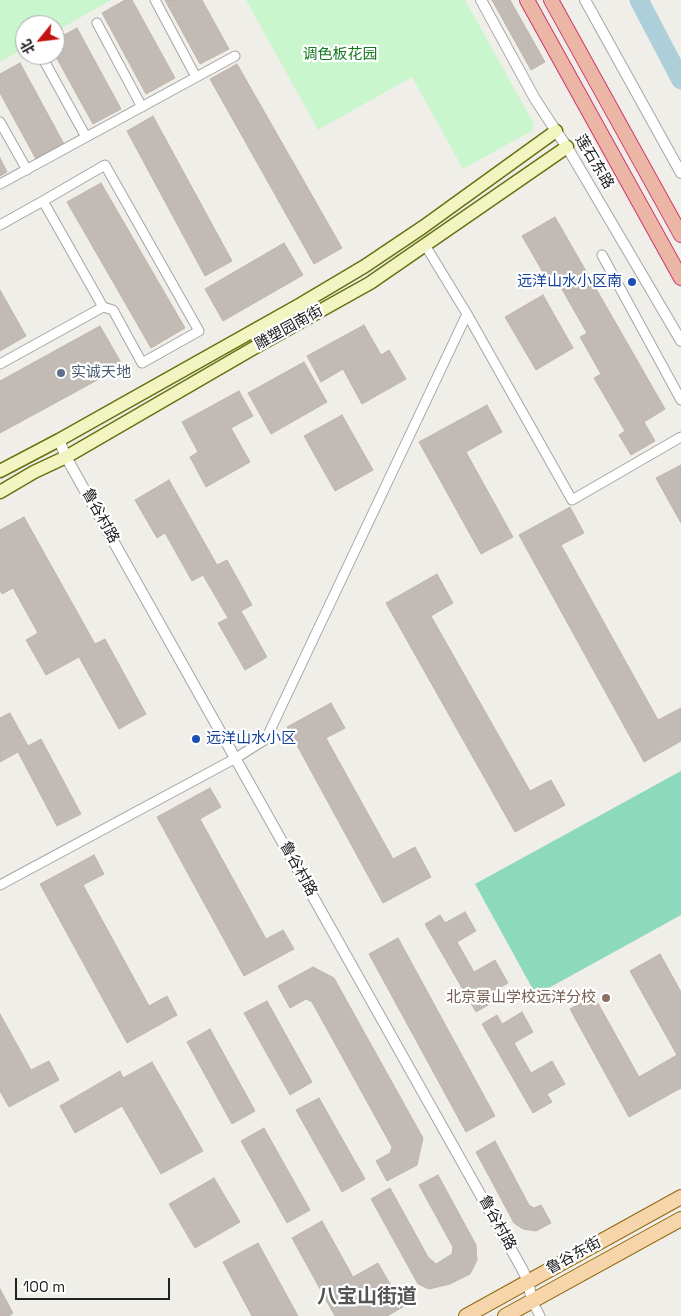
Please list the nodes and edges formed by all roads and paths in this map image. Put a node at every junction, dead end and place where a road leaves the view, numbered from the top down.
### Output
1 (155, 0) edge
2 (481, 0) edge
3 (526, 0) edge
4 (551, 0) edge
5 (585, 0) edge
6 (98, 23) dead end
7 (235, 56) dead end
8 (46, 65) edge
9 (196, 77) junction
10 (142, 107) junction
11 (0, 122) edge
12 (556, 131) junction
13 (86, 137) junction
14 (567, 146) junction
15 (27, 170) junction
16 (681, 173) edge
17 (0, 184) edge
18 (43, 201) junction
19 (0, 225) edge
20 (681, 234) edge
21 (425, 245) junction
22 (602, 256) dead end
23 (681, 278) edge
24 (103, 307) junction
25 (467, 314) junction
26 (681, 341) edge
27 (0, 364) edge
28 (681, 399) edge
29 (681, 437) edge
30 (59, 440) junction
31 (66, 456) junction
32 (0, 471) edge
33 (0, 492) edge
34 (236, 758) junction
35 (0, 885) edge
36 (681, 1197) edge
37 (681, 1219) edge
38 (528, 1281) junction
39 (532, 1301) junction
40 (466, 1316) edge
41 (505, 1316) edge
42 (540, 1316) edge

1 - 9 street
2 - 12 street, 莲石东路
3 - 23 highway, 莲石东路
4 - 20 highway
5 - 16 street
6 - 10 street
7 - 9 street
8 - 13 street
9 - 10 street
10 - 13 street
11 - 15 street
12 - 14 street, 莲石东路
12 - 30 main road, 雕塑园南街
13 - 15 street
14 - 21 main road, 雕塑园南街
14 - 26 street, 莲石东路
15 - 17 street
18 - 19 street
18 - 24 street
18 - 24 street
21 - 25 street
21 - 31 main road, 雕塑园南街
22 - 28 street
24 - 27 street
25 - 29 street
25 - 34 street
30 - 31 street, 鲁谷村路
30 - 32 main road, 雕塑园南街
31 - 33 main road, 雕塑园南街
31 - 34 street, 鲁谷村路
34 - 35 street
34 - 38 street, 鲁谷村路
36 - 38 main road, 鲁谷东街
37 - 39 main road, 鲁谷东街
38 - 39 street, 鲁谷村路
38 - 40 main road, 鲁谷东街
39 - 41 main road, 鲁谷东街
39 - 42 street

